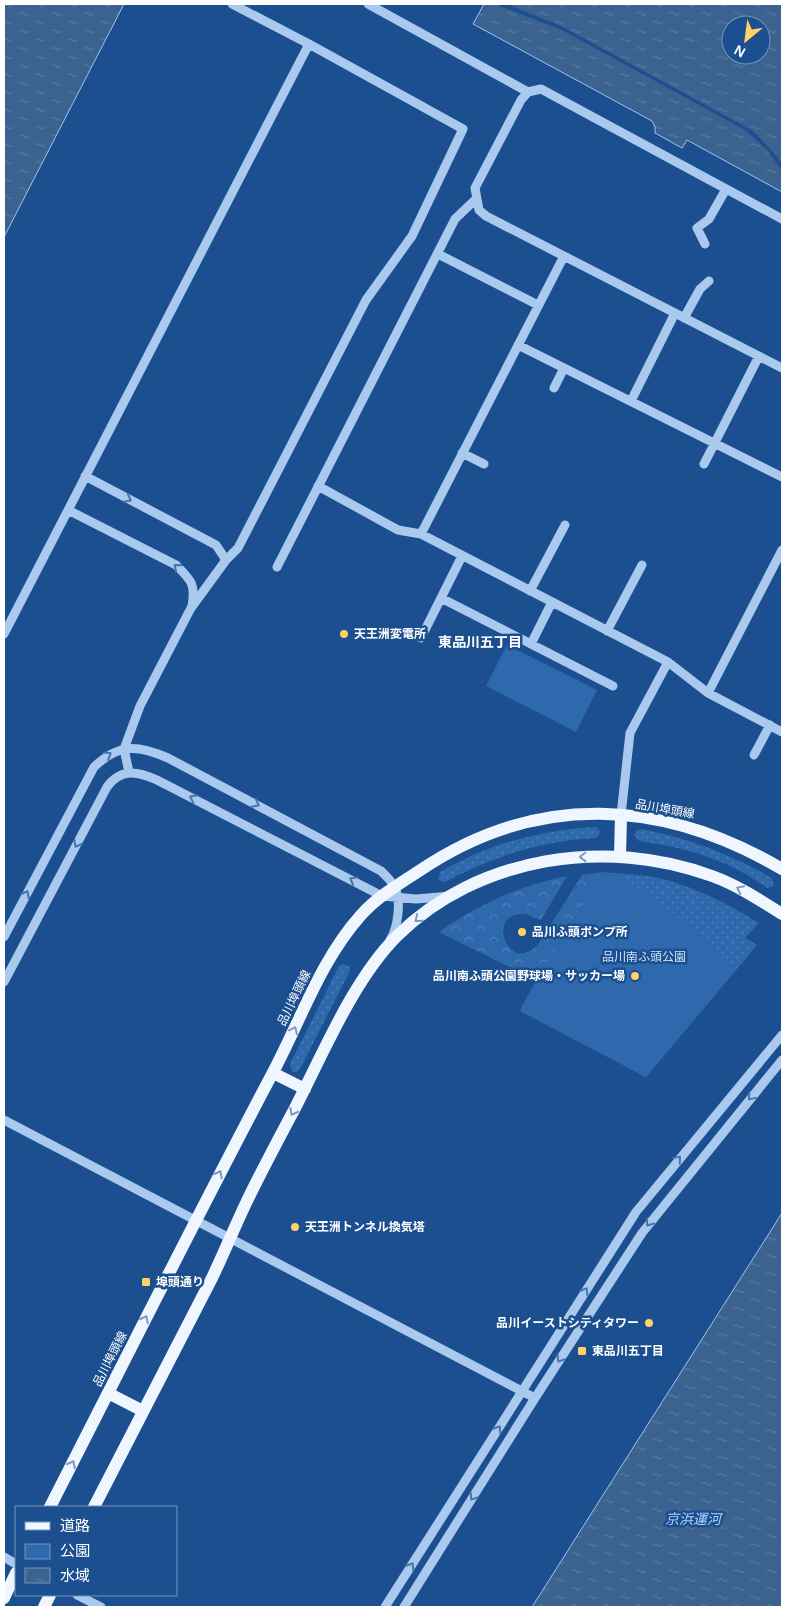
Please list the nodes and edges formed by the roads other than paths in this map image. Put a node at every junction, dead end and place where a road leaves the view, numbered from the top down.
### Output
1 (232, 4) edge
2 (368, 4) edge
3 (309, 44) junction
4 (528, 92) junction
5 (726, 189) junction
6 (476, 199) junction
7 (782, 219) edge
8 (705, 244) dead end
9 (438, 254) junction
10 (564, 256) junction
11 (709, 281) dead end
12 (538, 305) junction
13 (675, 313) junction
14 (684, 318) junction
15 (518, 344) junction
16 (759, 356) junction
17 (564, 368) junction
18 (782, 368) edge
19 (554, 388) dead end
20 (631, 401) junction
21 (715, 444) junction
22 (462, 453) junction
23 (484, 464) dead end
24 (704, 464) dead end
25 (85, 476) junction
26 (782, 477) edge
27 (318, 486) junction
28 (68, 510) junction
29 (565, 525) dead end
30 (421, 534) junction
31 (782, 550) edge
32 (462, 556) junction
33 (226, 560) junction
34 (642, 565) dead end
35 (277, 567) dead end
36 (530, 591) junction
37 (441, 598) junction
38 (552, 602) junction
39 (191, 608) junction
40 (608, 631) junction
41 (4, 634) edge
42 (421, 638) dead end
43 (531, 644) junction
44 (668, 662) junction
45 (613, 686) dead end
46 (708, 694) junction
47 (770, 725) junction
48 (782, 732) edge
49 (124, 749) junction
50 (754, 755) dead end
51 (129, 772) junction
52 (621, 815) junction
53 (620, 857) junction
54 (782, 869) edge
55 (396, 892) junction
56 (382, 896) junction
57 (450, 896) junction
58 (782, 914) edge
59 (4, 937) edge
60 (383, 952) junction
61 (4, 982) edge
62 (782, 1035) edge
63 (782, 1060) edge
64 (273, 1073) junction
65 (305, 1089) junction
66 (4, 1120) edge
67 (196, 1220) junction
68 (230, 1238) junction
69 (522, 1391) junction
70 (108, 1393) junction
71 (534, 1398) junction
72 (143, 1411) junction
73 (51, 1506) edge
74 (95, 1506) edge
75 (4, 1557) edge
76 (15, 1563) edge
77 (15, 1575) edge
78 (79, 1596) edge
79 (4, 1598) edge
80 (101, 1607) edge
81 (385, 1607) edge
82 (404, 1607) edge

1 - 3 street
2 - 4 street
3 - 25 street
3 - 33 street
4 - 5 street
4 - 6 street
5 - 7 street
5 - 8 street
6 - 9 street
6 - 10 street
9 - 12 street
9 - 27 street
10 - 12 street
10 - 13 street
11 - 14 street
12 - 15 street
13 - 14 street
13 - 20 street
14 - 16 street
15 - 17 street
15 - 22 street
16 - 18 street
16 - 21 street
17 - 19 street
17 - 20 street
20 - 21 street
21 - 24 street
21 - 26 street
22 - 23 street
22 - 30 street
25 - 28 street
25 -> 33 street
27 - 30 street
27 - 35 street
39 -> 28 street
28 - 41 street
29 - 36 street
30 - 32 street
31 - 46 street
32 - 36 street
32 - 37 street
33 - 39 street
34 - 40 street
36 - 38 street
37 - 42 street
37 - 43 street
38 - 40 street
38 - 43 street
39 - 49 street
40 - 44 street
43 - 45 street
44 - 46 street
44 - 52 street
46 - 47 street
47 - 48 street
47 - 50 street
49 - 51 street
49 -> 55 street
59 -> 49 street
56 -> 51 street
51 -> 61 street
52 - 53 main road
52 - 54 main road, 品川埠頭線
52 - 55 main road, 品川埠頭線
53 -> 57 main road
58 -> 53 main road
55 - 56 main road, 品川埠頭線
55 - 57 street
55 - 60 street
64 -> 56 main road, 品川埠頭線
57 -> 60 main road
60 - 65 main road
69 -> 62 street
63 -> 71 street
64 - 65 main road
67 -> 64 main road, 品川埠頭線
65 -> 68 main road
66 - 67 street
67 - 68 street
70 -> 67 main road, 品川埠頭線
68 - 69 street
68 - 72 main road
69 - 71 street
81 -> 69 street
70 - 72 main road
73 -> 70 main road, 品川埠頭線
71 -> 82 street
72 - 74 main road
75 - 76 street
77 - 79 main road
78 - 80 street

